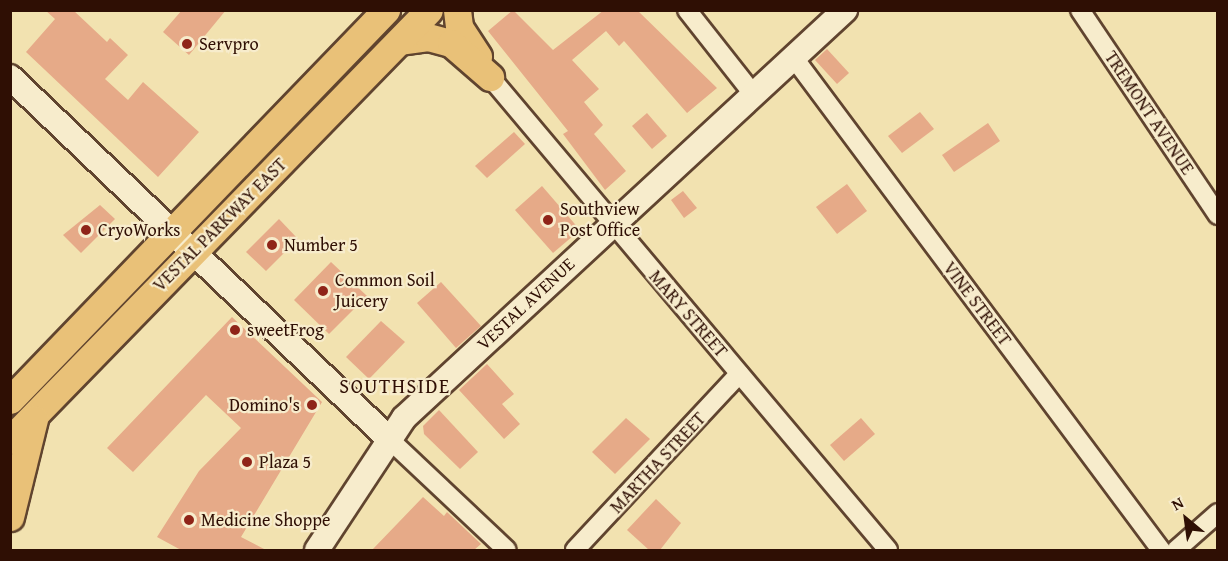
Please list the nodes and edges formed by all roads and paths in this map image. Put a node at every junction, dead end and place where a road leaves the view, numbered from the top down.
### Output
1 (386, 10) edge
2 (429, 10) edge
3 (457, 10) edge
4 (687, 10) edge
5 (845, 10) edge
6 (1080, 10) edge
7 (400, 41) junction
8 (794, 58) junction
9 (10, 77) edge
10 (490, 78) junction
11 (753, 94) junction
12 (1218, 215) edge
13 (611, 225) junction
14 (174, 231) junction
15 (196, 251) junction
16 (739, 374) junction
17 (10, 400) edge
18 (41, 408) junction
19 (388, 438) junction
20 (10, 440) edge
21 (1218, 513) edge
22 (10, 517) edge
23 (317, 550) edge
24 (507, 550) edge
25 (575, 550) edge
26 (888, 550) edge
27 (1161, 550) edge
28 (1176, 550) edge

1 - 14 main road, VESTAL PARKWAY EAST
2 - 7 main road, VESTAL PARKWAY EAST
3 - 10 main road
4 - 11 street
5 - 8 street, VESTAL AVENUE
6 - 12 street, TREMONT AVENUE
7 - 10 main road
7 - 15 main road, VESTAL PARKWAY EAST
8 - 11 street, VESTAL AVENUE
8 - 27 street, VINE STREET
9 - 14 street
10 - 13 street, MARY STREET
11 - 13 street, VESTAL AVENUE
13 - 16 street, MARY STREET
13 - 19 street, VESTAL AVENUE
14 - 15 street
14 - 17 main road, VESTAL PARKWAY EAST
15 - 18 main road, VESTAL PARKWAY EAST
15 - 19 street
16 - 25 street, MARTHA STREET
16 - 26 street, MARY STREET
18 - 20 main road, VESTAL PARKWAY EAST
18 - 22 main road
19 - 23 street, VESTAL AVENUE
19 - 24 street
21 - 28 street

